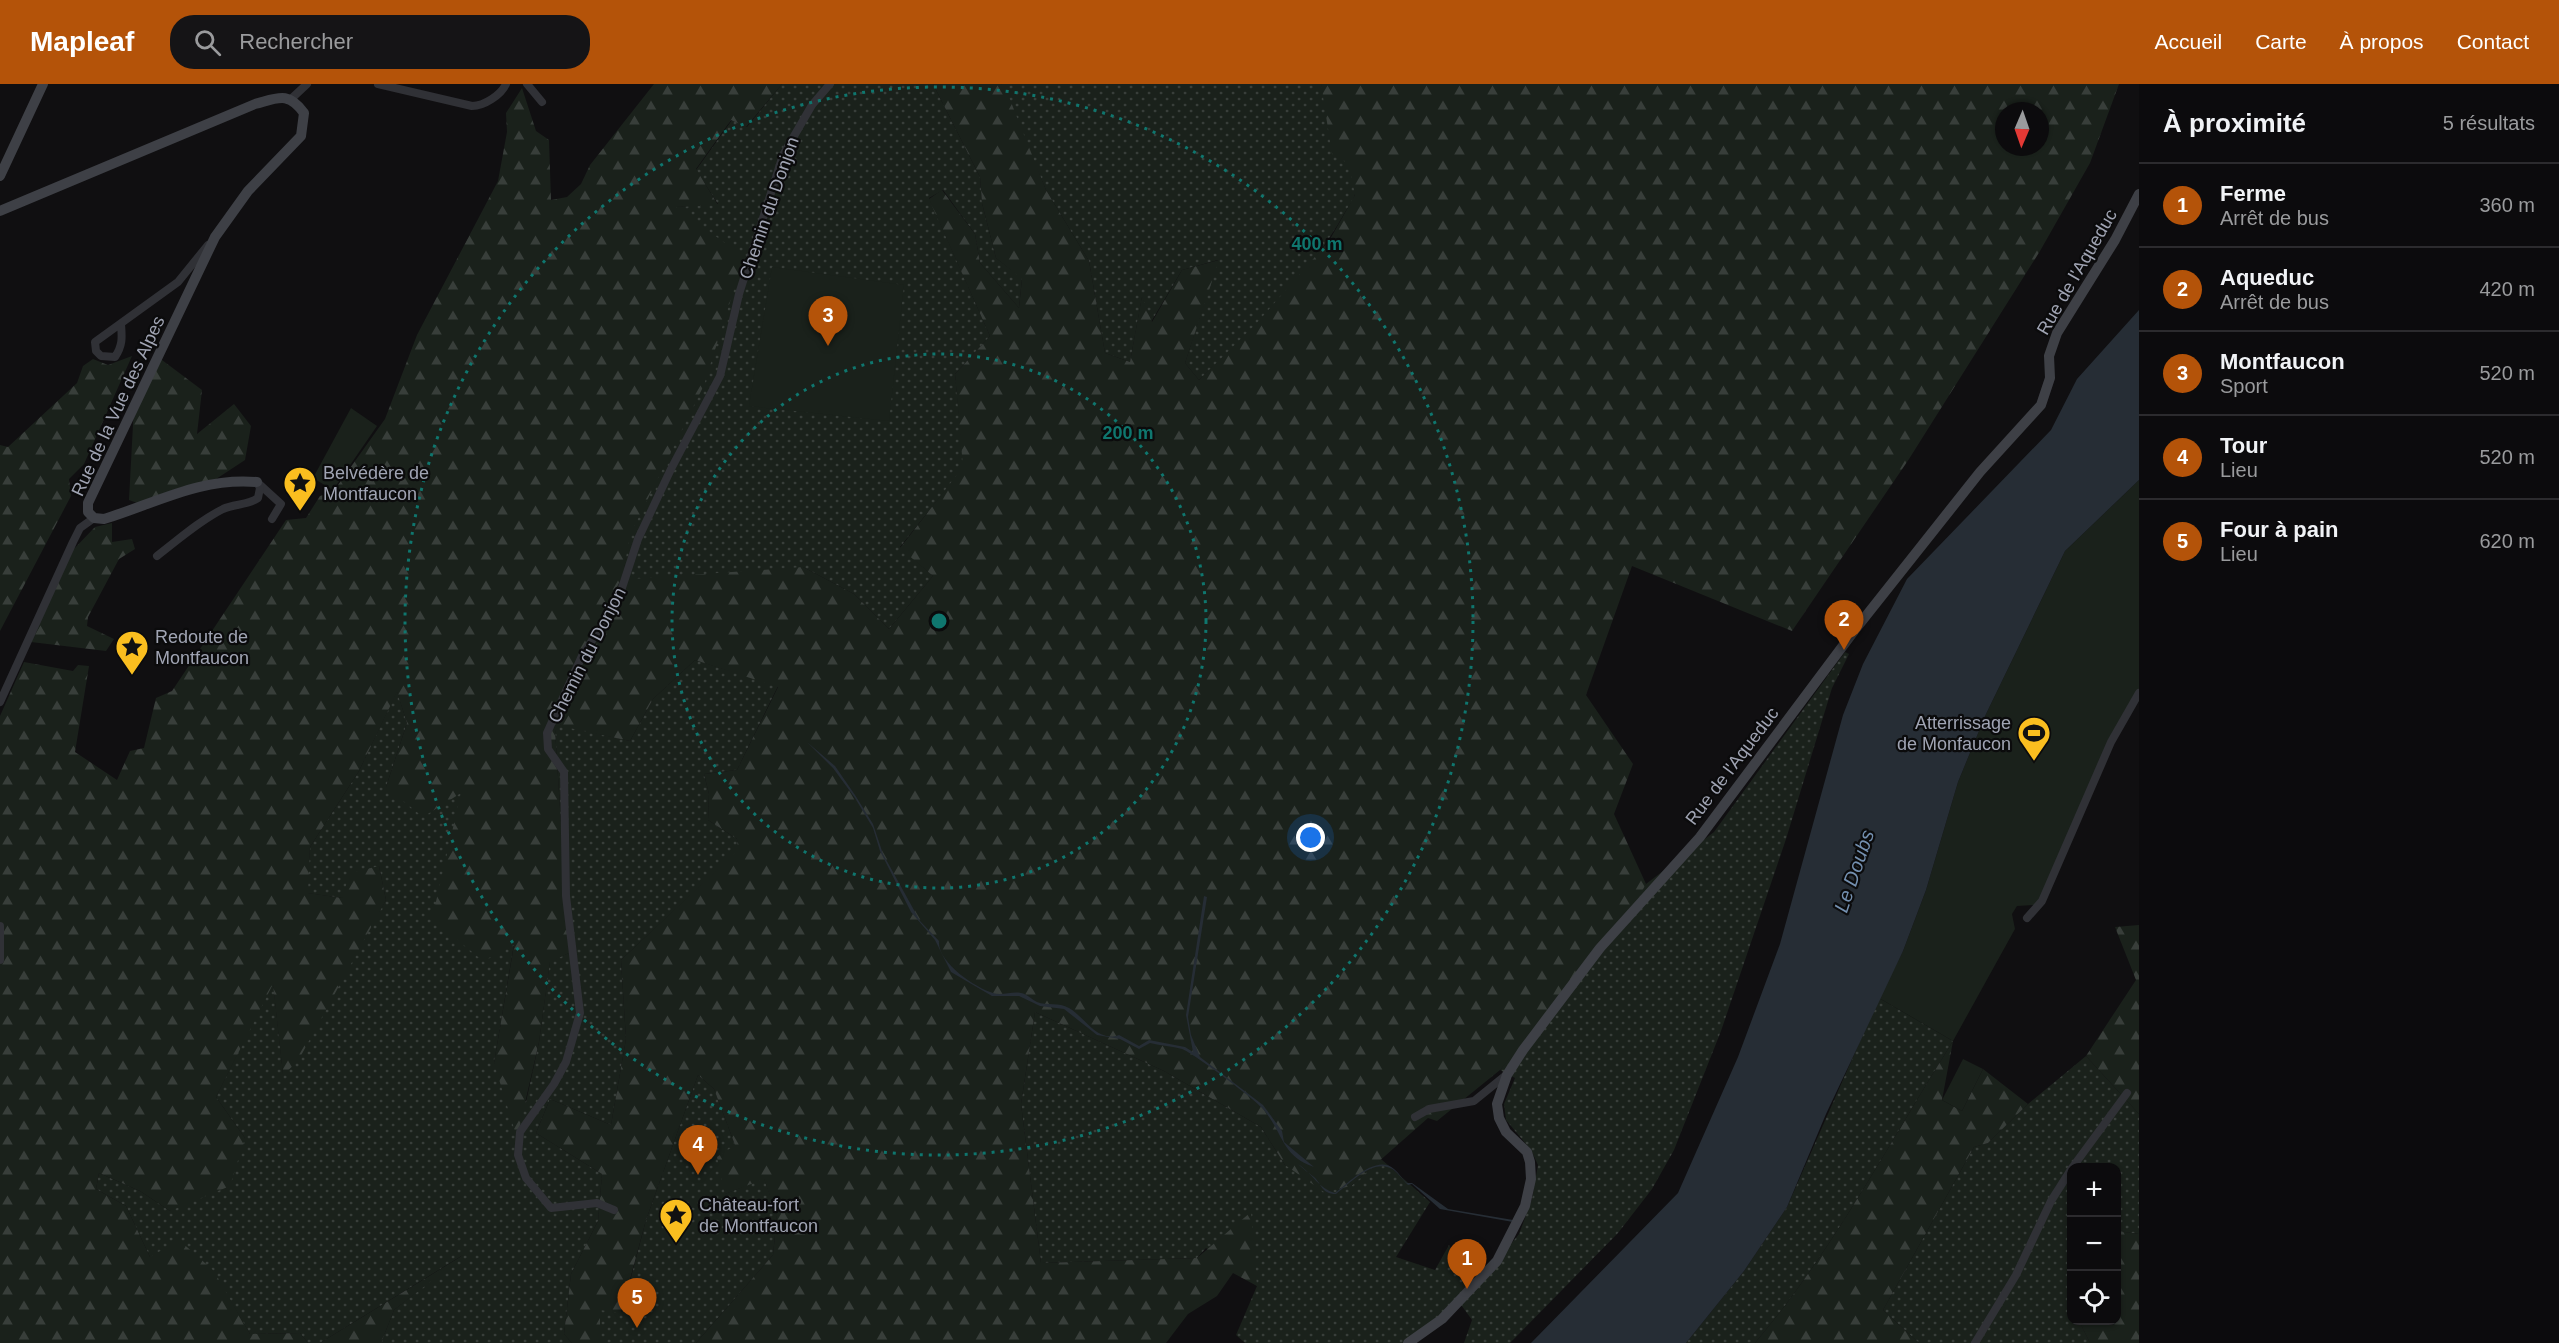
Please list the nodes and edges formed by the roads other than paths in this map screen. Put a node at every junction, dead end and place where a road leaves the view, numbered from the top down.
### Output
1 (43, 84) edge
2 (307, 84) edge
3 (378, 84) edge
4 (506, 84) edge
5 (527, 84) edge
6 (830, 84) edge
7 (291, 99) junction
8 (542, 102) dead end
9 (0, 177) edge
10 (2139, 194) edge
11 (0, 211) edge
12 (215, 237) junction
13 (121, 324) junction
14 (257, 482) junction
15 (94, 518) junction
16 (272, 519) dead end
17 (158, 556) dead end
18 (2139, 693) edge
19 (0, 702) edge
20 (2027, 918) dead end
21 (0, 926) edge
22 (0, 960) edge
23 (1507, 1075) junction
24 (2127, 1093) dead end
25 (1414, 1117) dead end
26 (2076, 1163) edge
27 (2067, 1176) edge
28 (614, 1210) dead end
29 (1408, 1343) edge
30 (1975, 1343) edge

1 - 9 street
2 - 7 street
3 - 4 street
5 - 8 street
6 - 28 street, Chemin du Donjon
7 - 11 street
7 - 12 street, Rue de la Vue des Alpes
10 - 23 street, Rue de l'Aqueduc
12 - 13 street, Rue de la Vue des Alpes
12 - 15 street, Rue de la Vue des Alpes
13 - 13 street, Rue de la Vue des Alpes
14 - 15 street, Rue de la Vue des Alpes
14 - 16 street
14 - 17 street
15 - 19 street
18 - 20 street
21 - 22 street
23 - 25 street
23 - 29 street, Rue de l'Aqueduc
24 - 26 street
27 - 30 street

